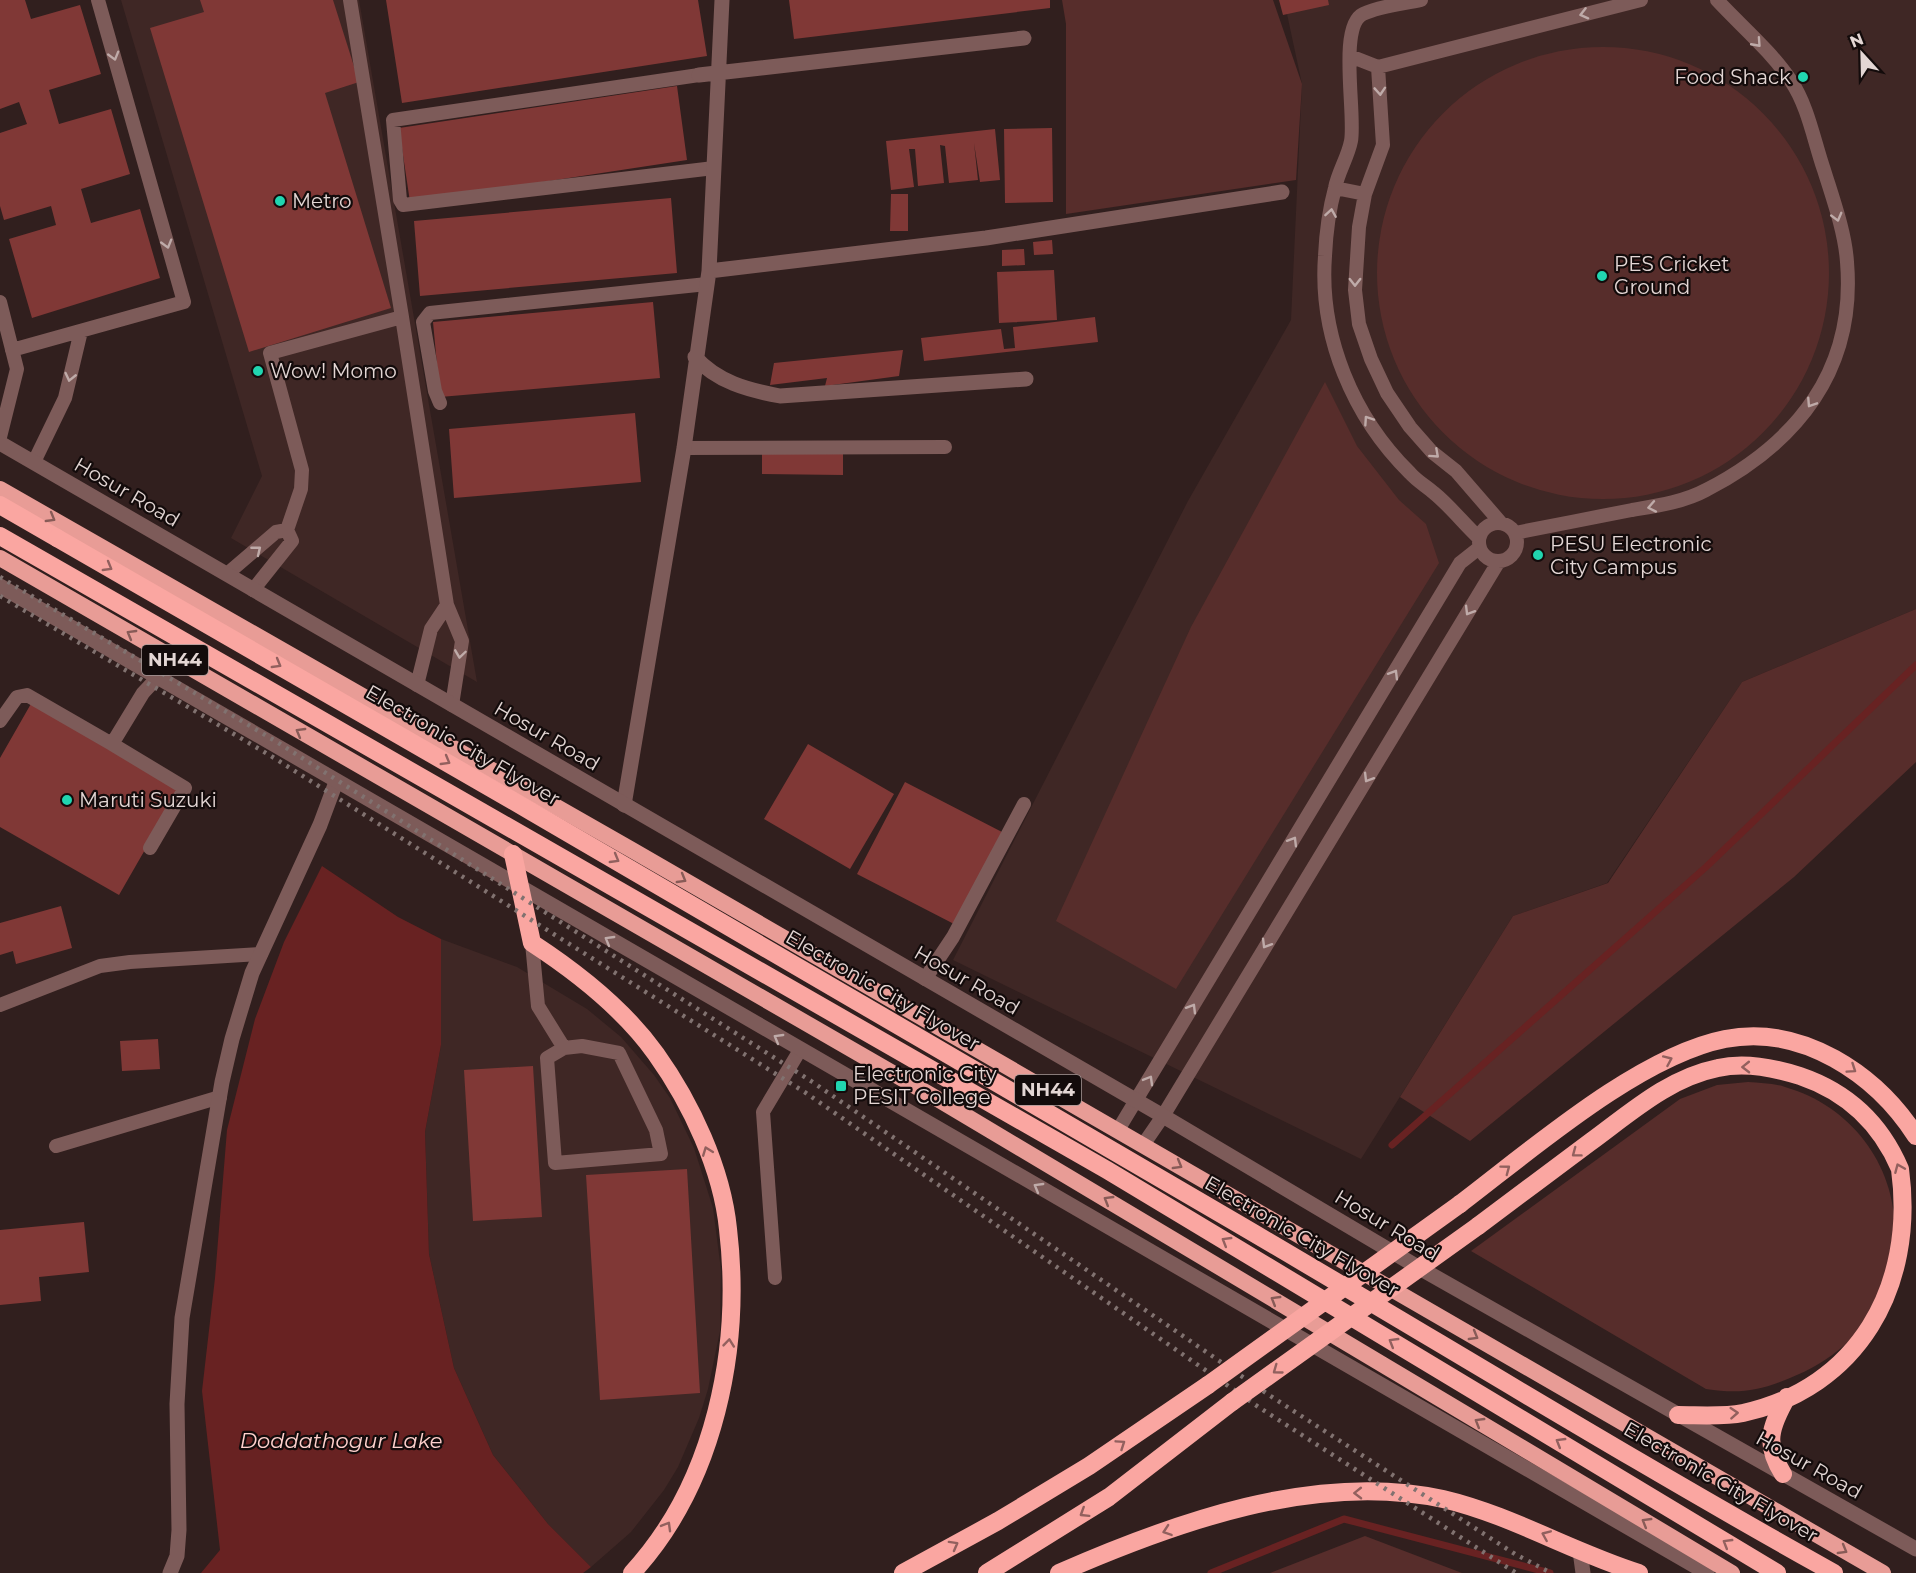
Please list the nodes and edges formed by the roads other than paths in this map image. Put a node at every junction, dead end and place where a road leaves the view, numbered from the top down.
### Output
1 (98, 0) edge
2 (350, 0) edge
3 (722, 0) edge
4 (1358, 0) edge
5 (1421, 0) edge
6 (1641, 0) edge
7 (1717, 0) edge
8 (1362, 14) junction
9 (1024, 38) dead end
10 (1350, 56) junction
11 (1378, 67) junction
12 (718, 72) junction
13 (699, 75) joint
14 (714, 168) junction
15 (1335, 188) junction
16 (1282, 192) dead end
17 (1365, 194) junction
18 (708, 277) junction
19 (0, 302) edge
20 (402, 317) junction
21 (81, 331) junction
22 (12, 350) junction
23 (695, 357) junction
24 (1026, 379) dead end
25 (440, 403) dead end
26 (0, 437) edge
27 (0, 442) edge
28 (945, 447) dead end
29 (684, 448) junction
30 (34, 462) junction
31 (0, 489) edge
32 (0, 505) edge
33 (1501, 523) junction
34 (287, 530) junction
35 (1515, 532) junction
36 (0, 536) edge
37 (1479, 543) junction
38 (0, 558) edge
39 (1499, 561) junction
40 (227, 574) junction
41 (0, 586) edge
42 (253, 590) junction
43 (447, 605) junction
44 (157, 678) junction
45 (417, 685) junction
46 (452, 705) junction
47 (0, 721) edge
48 (112, 744) junction
49 (336, 782) junction
50 (1024, 804) dead end
51 (624, 805) junction
52 (150, 848) dead end
53 (513, 854) junction
54 (520, 889) junction
55 (532, 942) junction
56 (261, 954) junction
57 (925, 979) junction
58 (0, 1005) edge
59 (564, 1048) junction
60 (800, 1050) junction
61 (220, 1097) junction
62 (1136, 1102) junction
63 (1163, 1116) junction
64 (1118, 1130) junction
65 (1916, 1136) edge
66 (1143, 1144) junction
67 (56, 1146) dead end
68 (775, 1278) dead end
69 (1786, 1397) junction
70 (1678, 1415) junction
71 (1783, 1474) junction
72 (1916, 1549) edge
73 (1580, 1551) junction
74 (170, 1573) edge
75 (632, 1573) edge
76 (903, 1573) edge
77 (987, 1573) edge
78 (1059, 1573) edge
79 (1583, 1573) edge
80 (1639, 1573) edge
81 (1707, 1573) edge
82 (1732, 1573) edge
83 (1777, 1573) edge
84 (1834, 1573) edge
85 (1883, 1573) edge

1 -> 21 lane
2 - 20 lane
3 - 12 street
4 - 8 lane
5 - 8 lane
6 -> 11 lane
7 -> 35 lane
8 - 10 lane
9 - 12 street
10 - 11 lane
10 - 15 lane
11 -> 17 lane
12 - 13 street
12 - 14 street
13 - 14 lane
14 - 18 street
15 - 17 lane
37 -> 15 lane
16 - 18 street
17 -> 33 lane
18 - 23 street
18 - 25 lane
19 - 22 lane
20 - 34 lane
20 - 43 lane
21 - 22 lane
21 -> 30 lane
22 - 26 lane
23 - 24 street
23 - 29 street
27 - 30 street, Hosur Road
28 - 29 lane
29 - 51 street
30 - 40 street, Hosur Road
31 -> 64 highway, NH44
32 -> 84 highway, Electronic City Flyover, bridge
33 - 35 lane
33 - 37 lane
40 -> 34 lane
34 - 42 lane
35 - 39 lane
83 -> 36 highway, bridge
37 - 39 lane
62 -> 37 lane
53 -> 38 highway, NH44
39 -> 63 lane
40 - 42 street, Hosur Road
41 - 44 street
42 - 45 street, Hosur Road
43 - 45 lane
43 -> 46 lane
44 - 48 lane
44 - 49 street
45 - 46 street, Hosur Road
46 - 51 street, Hosur Road
47 - 48 lane
48 - 52 lane
49 - 54 street
49 - 56 street
50 - 57 lane
51 - 57 street, Hosur Road
53 - 54 highway
82 -> 53 highway, NH44
54 - 55 highway
60 -> 54 street
55 - 59 lane
75 -> 55 highway
56 - 58 lane
56 - 61 street
57 - 62 street, Hosur Road
59 - 59 lane
60 - 68 lane
81 -> 60 street
61 - 67 lane
61 - 74 street
62 - 63 street, Hosur Road
62 - 64 lane
63 - 66 lane
63 - 70 street, Hosur Road
64 - 66 highway, NH44
76 -> 65 highway, bridge
66 -> 85 highway, NH44
70 -> 69 highway
69 - 71 highway
69 -> 77 highway, bridge
70 - 71 street, Hosur Road
71 - 72 street, Hosur Road
73 -> 78 highway
73 - 79 street
73 - 80 highway

